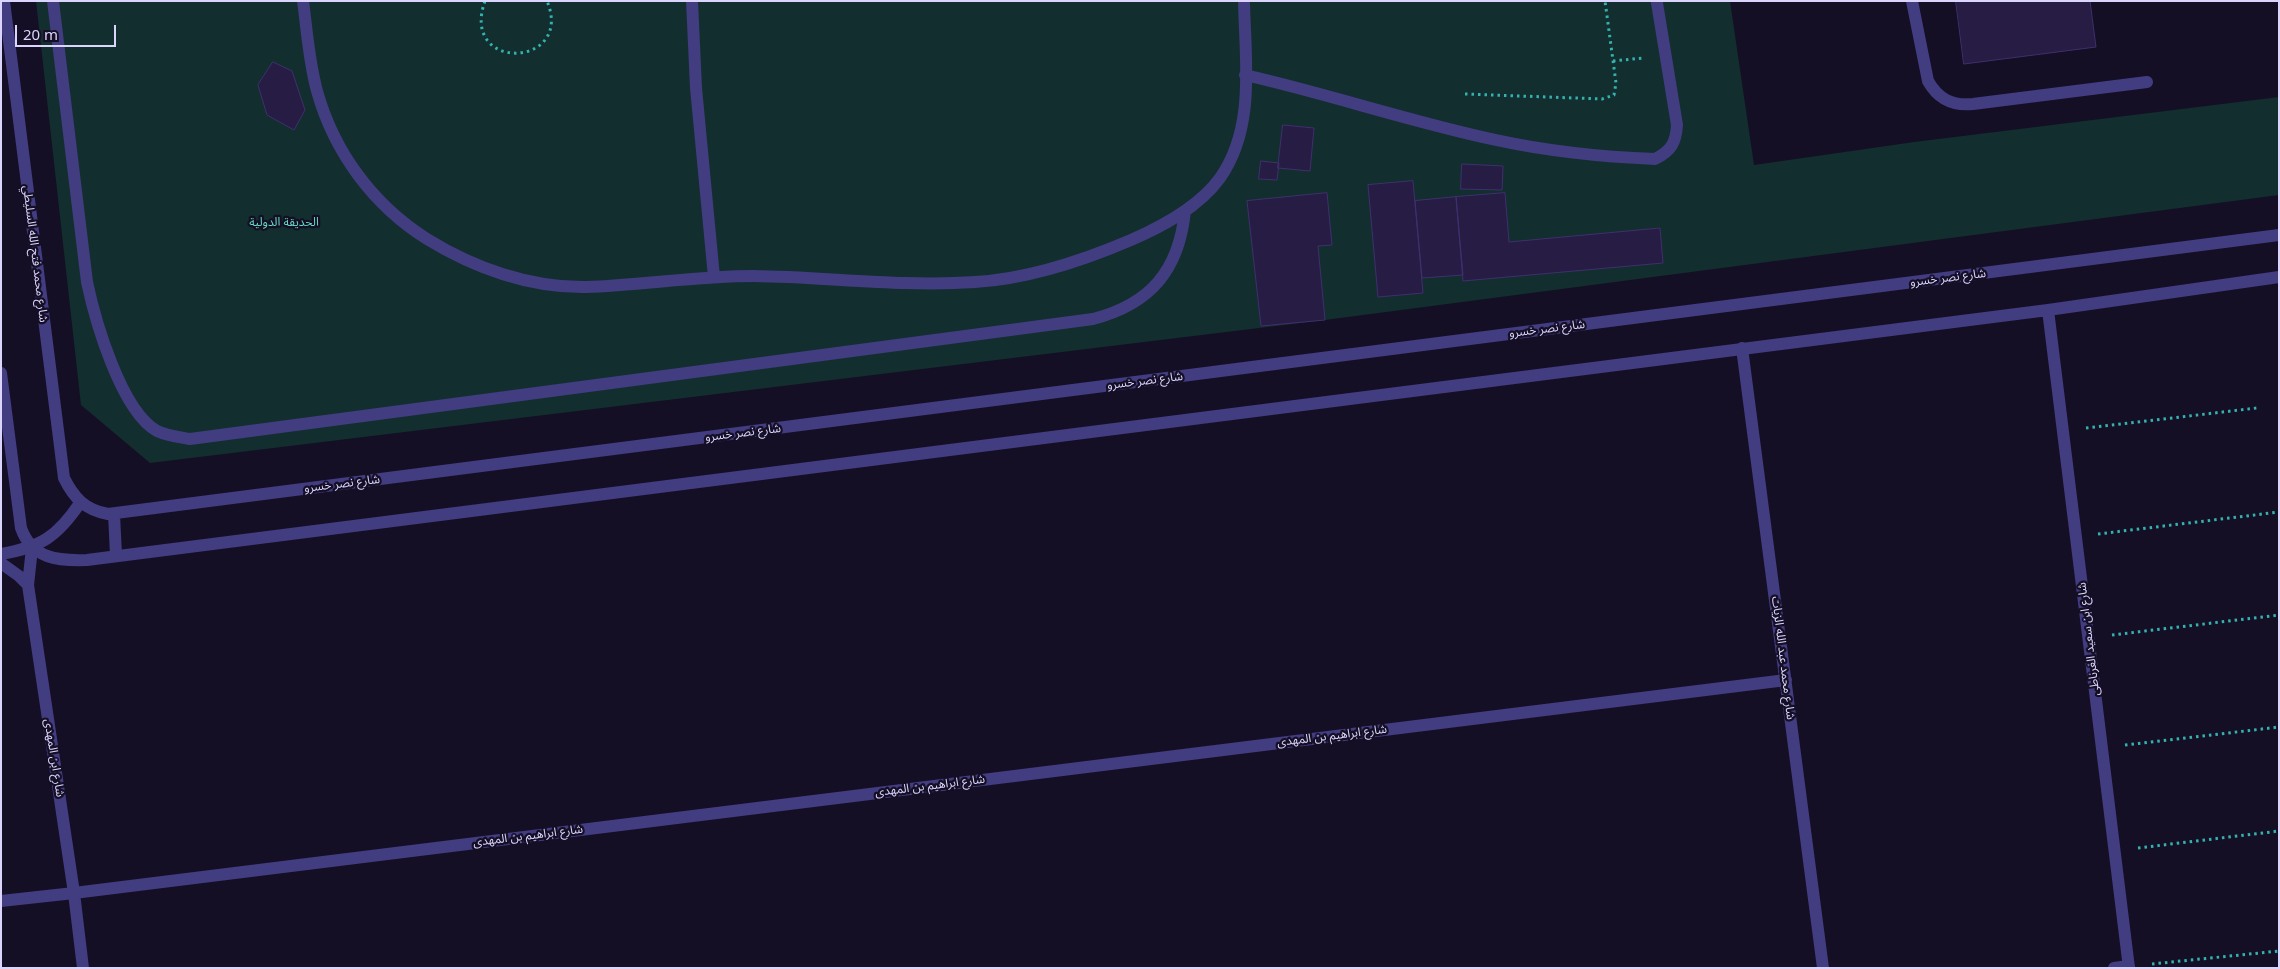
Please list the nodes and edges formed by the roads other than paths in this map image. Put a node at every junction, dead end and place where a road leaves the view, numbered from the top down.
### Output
1 (4, 1) edge
2 (53, 1) edge
3 (303, 1) edge
4 (692, 1) edge
5 (1244, 1) edge
6 (1912, 1) edge
7 (1657, 2) dead end
8 (1244, 75) junction
9 (2147, 82) dead end
10 (1185, 211) junction
11 (2279, 235) edge
12 (714, 277) junction
13 (2279, 277) edge
14 (2048, 310) junction
15 (1742, 348) junction
16 (1, 373) edge
17 (80, 503) junction
18 (114, 514) junction
19 (32, 548) junction
20 (1, 554) edge
21 (116, 555) junction
22 (1, 563) edge
23 (28, 585) junction
24 (1786, 680) junction
25 (74, 892) junction
26 (1, 901) edge
27 (2129, 967) edge
28 (83, 968) edge
29 (1823, 968) edge
30 (2114, 968) edge

1 - 17 street, شارع محمد فتح الله السليطي
2 - 10 street
3 - 12 street
4 - 12 street
5 - 8 street
6 - 9 street
7 - 8 street
8 - 10 street
10 - 12 street
11 - 18 street, شارع نصر خسرو
13 - 14 street
14 - 15 street
14 - 27 street, شارع ابن سعيد الغرناطى
15 - 21 street
15 - 24 street, شارع محمد عبد الله الزيات
16 - 19 street
17 - 18 street, شارع نصر خسرو
17 - 19 street
18 - 21 street
19 - 20 street
19 - 21 street
19 - 23 street, شارع ابن المهدى
22 - 23 street
23 - 25 street, شارع ابن المهدى
24 - 25 street, شارع ابراهيم بن المهدى
24 - 29 street, شارع محمد عبد الله الزيات
25 - 26 street, شارع ابراهيم بن المهدى
25 - 28 street, شارع ابن المهدى
27 - 30 street

